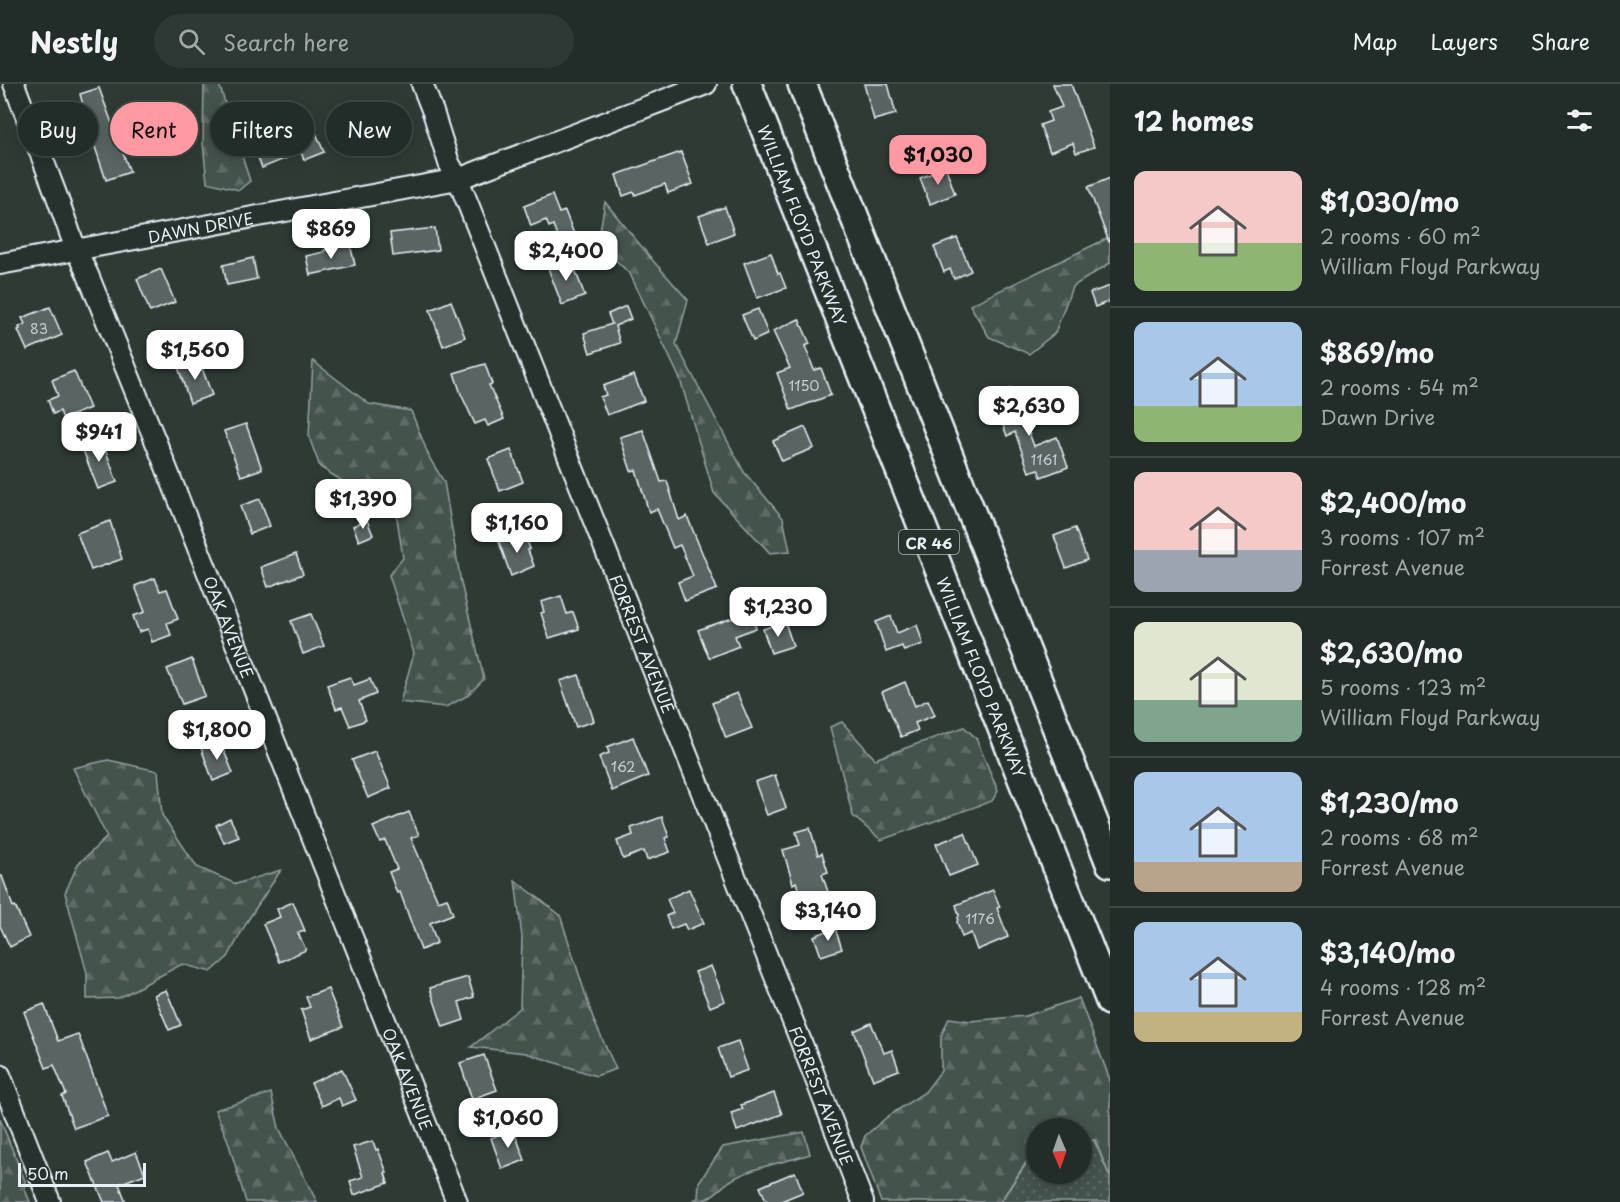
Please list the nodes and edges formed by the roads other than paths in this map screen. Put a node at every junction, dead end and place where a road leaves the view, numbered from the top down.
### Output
1 (14, 84) edge
2 (422, 84) edge
3 (706, 84) edge
4 (747, 84) edge
5 (802, 84) edge
6 (458, 179) junction
7 (76, 250) junction
8 (0, 264) edge
9 (1110, 863) edge
10 (1110, 1001) edge
11 (0, 1075) edge
12 (50, 1202) edge
13 (457, 1202) edge
14 (863, 1202) edge

1 - 7 street, OAK AVENUE
2 - 6 street, FORREST AVENUE
3 - 6 street, DAWN DRIVE
4 - 10 highway, WILLIAM FLOYD PARKWAY / CR 46
5 - 9 highway, CR 46
6 - 7 street, DAWN DRIVE
6 - 14 street, FORREST AVENUE
7 - 8 street, DAWN DRIVE
7 - 13 street, OAK AVENUE
11 - 12 street

